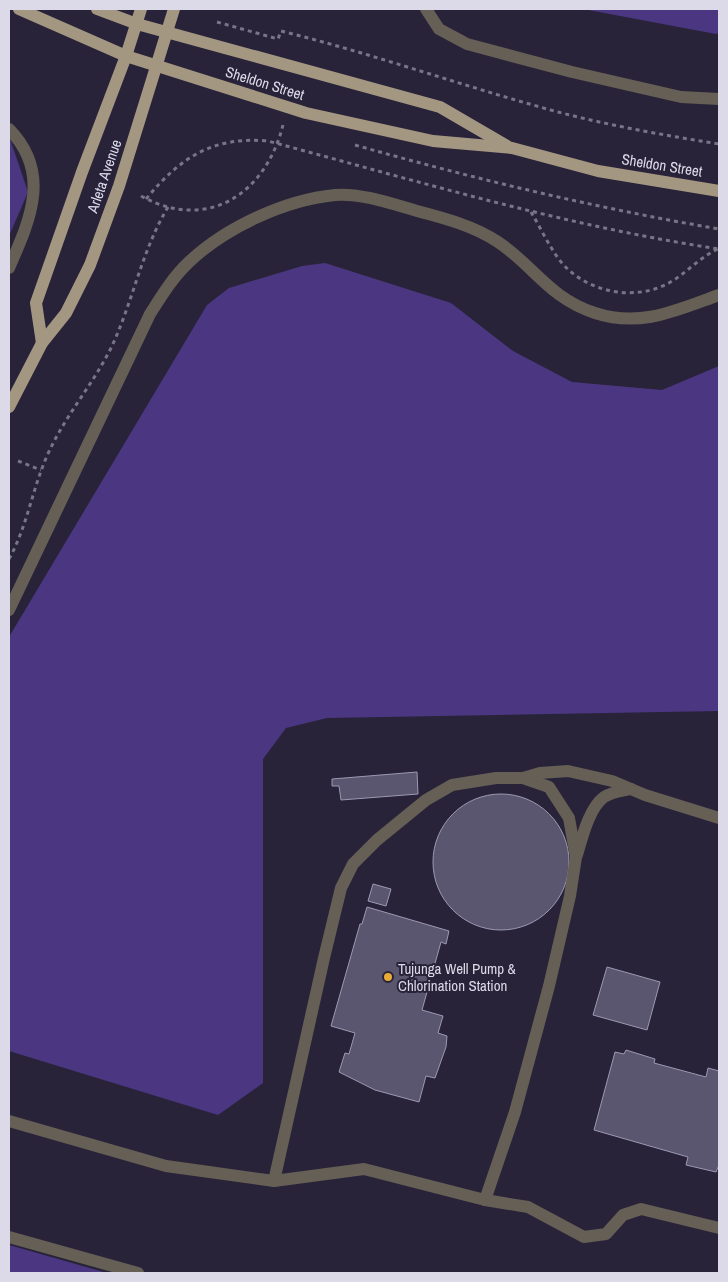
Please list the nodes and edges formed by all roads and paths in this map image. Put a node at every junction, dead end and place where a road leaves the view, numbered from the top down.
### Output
1 (19, 9) edge
2 (97, 9) edge
3 (141, 9) edge
4 (174, 9) edge
5 (426, 9) edge
6 (217, 22) dead end
7 (137, 24) junction
8 (168, 32) junction
9 (126, 56) junction
10 (157, 66) junction
11 (719, 99) edge
12 (284, 125) dead end
13 (9, 129) edge
14 (279, 144) junction
15 (719, 144) edge
16 (355, 145) dead end
17 (512, 148) junction
18 (719, 191) edge
19 (141, 196) dead end
20 (146, 199) junction
21 (168, 207) junction
22 (531, 212) junction
23 (719, 229) edge
24 (719, 249) edge
25 (9, 268) edge
26 (719, 295) edge
27 (42, 343) junction
28 (9, 407) edge
29 (18, 461) dead end
30 (41, 470) junction
31 (9, 559) edge
32 (9, 610) edge
33 (523, 778) junction
34 (631, 789) junction
35 (719, 818) edge
36 (576, 857) junction
37 (9, 1121) edge
38 (274, 1181) junction
39 (485, 1200) junction
40 (719, 1228) edge
41 (9, 1237) edge
42 (138, 1273) edge

1 - 9 main road, Sheldon Street
2 - 7 main road, Sheldon Street
3 - 7 main road, Arleta Avenue
4 - 8 main road, Arleta Avenue
5 - 11 lane
6 - 15 path
7 - 8 main road, Sheldon Street
7 - 9 main road, Arleta Avenue
8 - 10 main road, Arleta Avenue
8 - 17 main road, Sheldon Street
9 - 10 main road, Sheldon Street
9 - 27 main road, Arleta Avenue
10 - 17 main road, Sheldon Street
10 - 27 main road, Arleta Avenue
12 - 14 path
13 - 25 lane
14 - 20 path
14 - 21 path
14 - 22 path
16 - 23 path
17 - 18 main road, Sheldon Street
19 - 20 path
20 - 21 path
21 - 30 path
22 - 24 path
22 - 24 path
26 - 32 lane
27 - 28 main road, Arleta Avenue
29 - 30 path
30 - 31 path
33 - 34 lane
33 - 36 lane
33 - 38 lane
34 - 35 lane
34 - 36 lane
36 - 39 lane
37 - 38 lane
38 - 39 lane
39 - 40 lane
41 - 42 lane

